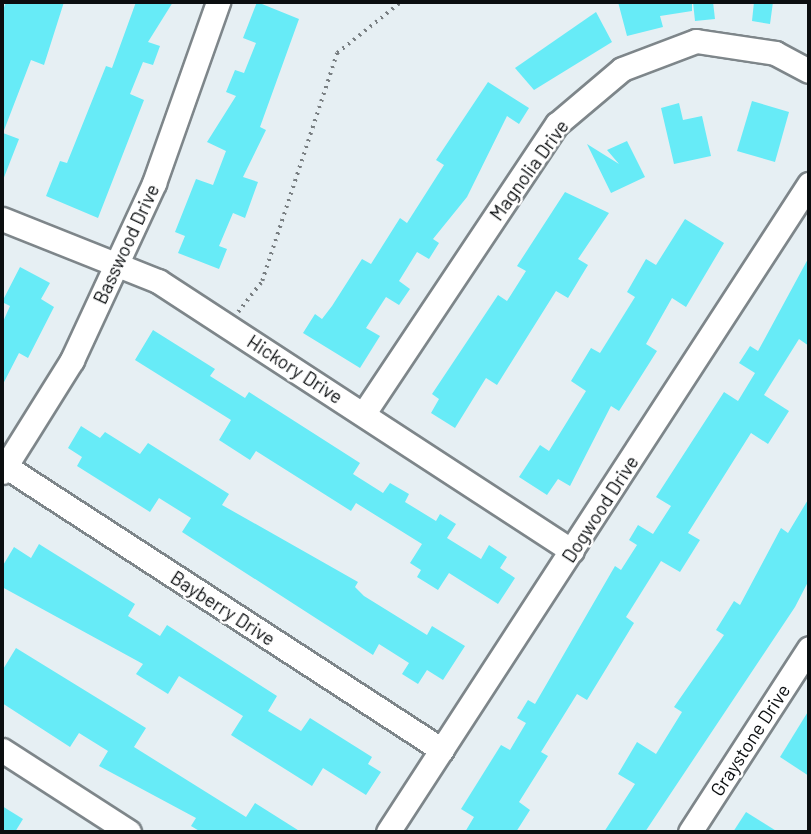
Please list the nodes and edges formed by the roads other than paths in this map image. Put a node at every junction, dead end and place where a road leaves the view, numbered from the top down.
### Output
1 (218, 2) edge
2 (809, 71) edge
3 (809, 184) edge
4 (2, 219) edge
5 (118, 262) junction
6 (364, 413) junction
7 (3, 469) edge
8 (572, 551) junction
9 (806, 662) edge
10 (2, 750) edge
11 (442, 750) junction
12 (129, 832) edge
13 (388, 832) edge
14 (690, 832) edge

1 - 5 street, Basswood Drive
2 - 6 street, Magnolia Drive
3 - 8 street, Dogwood Drive
4 - 5 street, Hickory Drive
5 - 6 street, Hickory Drive
5 - 7 street, Basswood Drive
6 - 8 street, Hickory Drive
7 - 11 street, Bayberry Drive
8 - 11 street, Dogwood Drive
9 - 14 street, Graystone Drive
10 - 12 street
11 - 13 street, Dogwood Drive

